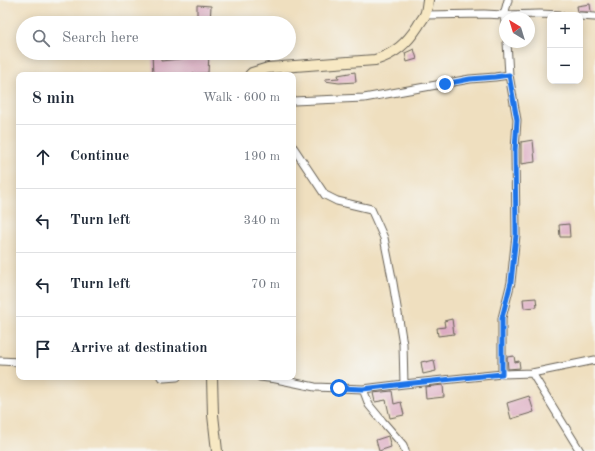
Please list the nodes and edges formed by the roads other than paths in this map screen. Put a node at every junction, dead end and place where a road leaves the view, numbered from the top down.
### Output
1 (428, 0) edge
2 (508, 0) edge
3 (506, 12) edge
4 (547, 14) edge
5 (425, 15) junction
6 (535, 15) edge
7 (583, 16) edge
8 (595, 17) edge
9 (499, 18) edge
10 (507, 48) edge
11 (255, 72) edge
12 (509, 75) junction
13 (296, 101) edge
14 (296, 152) edge
15 (595, 360) edge
16 (0, 361) edge
17 (16, 362) edge
18 (532, 373) junction
19 (502, 374) junction
20 (212, 380) edge
21 (281, 380) edge
22 (404, 384) junction
23 (363, 389) junction
24 (217, 451) edge
25 (405, 451) edge
26 (580, 451) edge

1 - 5 main road
2 - 3 street
4 - 6 street
5 - 9 street
5 - 11 main road
7 - 8 street
10 - 12 street
12 - 13 street
12 - 19 street
14 - 22 street
15 - 18 street
16 - 17 street
18 - 19 street
18 - 26 street
19 - 22 street
20 - 24 main road
21 - 23 street
22 - 23 street
23 - 25 street

